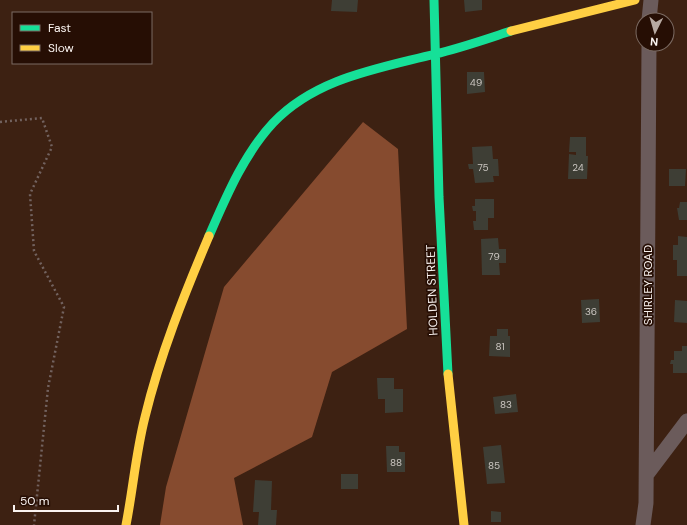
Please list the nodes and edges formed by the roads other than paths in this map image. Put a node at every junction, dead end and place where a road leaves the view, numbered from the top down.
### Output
1 (434, 0) edge
2 (635, 0) edge
3 (651, 0) edge
4 (650, 12) edge
5 (649, 52) edge
6 (436, 54) junction
7 (687, 421) edge
8 (646, 474) junction
9 (126, 525) edge
10 (464, 525) edge
11 (643, 525) edge

1 - 6 street, HOLDEN STREET
2 - 6 street
3 - 4 street
5 - 8 street, SHIRLEY ROAD
6 - 9 street
6 - 10 street, HOLDEN STREET
7 - 8 street
8 - 11 street, SHIRLEY ROAD

